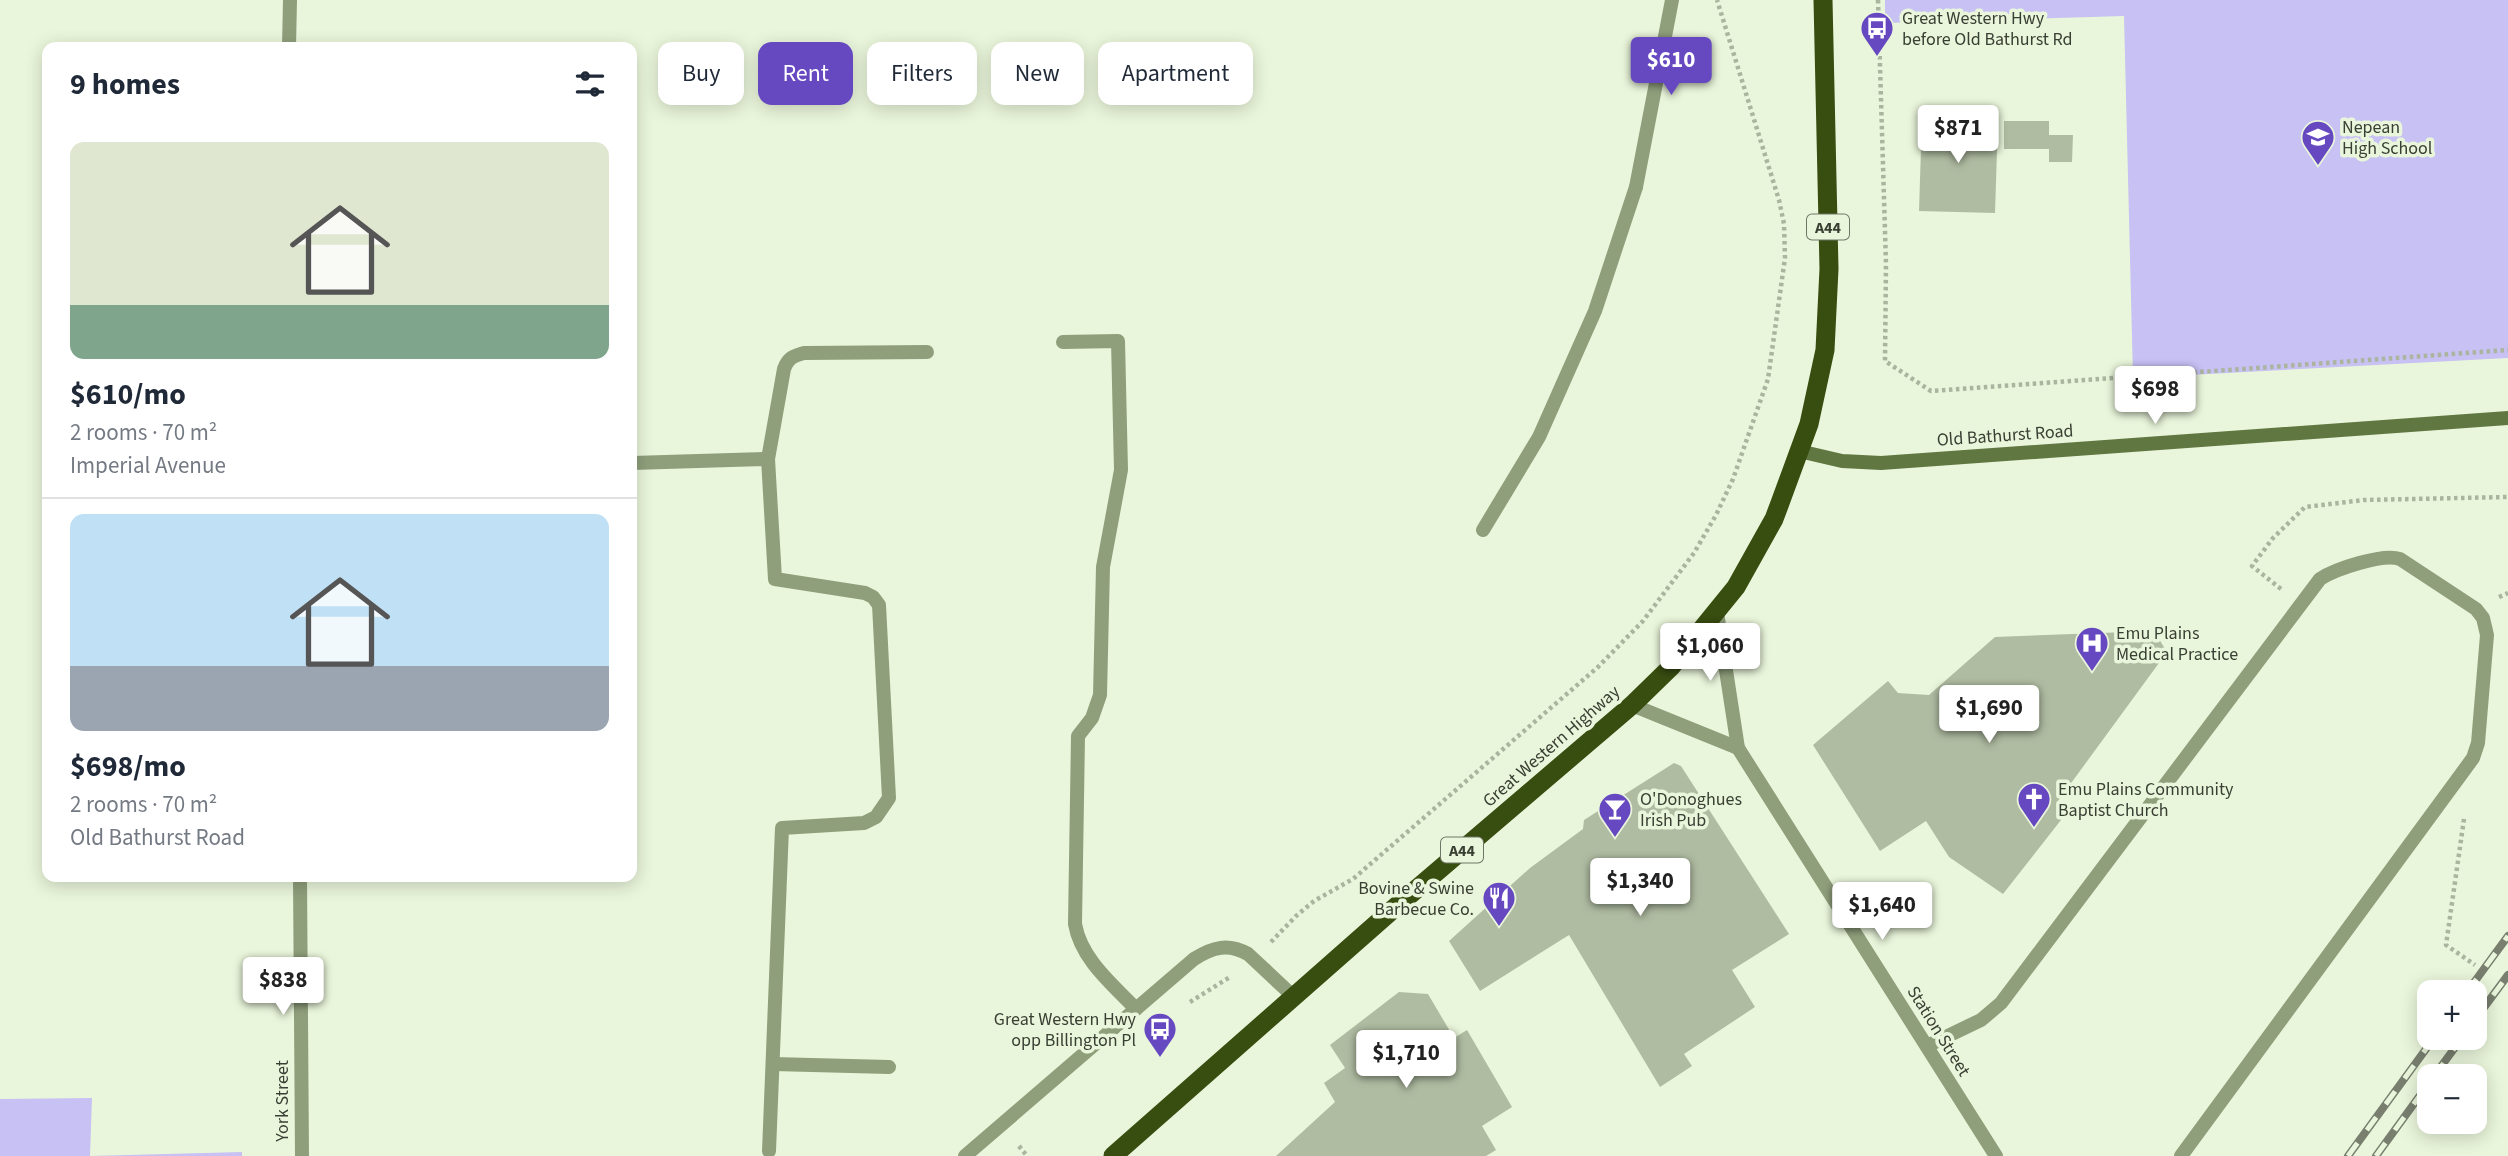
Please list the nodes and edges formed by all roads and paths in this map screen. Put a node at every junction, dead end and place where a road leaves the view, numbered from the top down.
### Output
1 (290, 0) edge
2 (1672, 0) edge
3 (1717, 0) edge
4 (1822, 0) edge
5 (1878, 0) edge
6 (289, 42) edge
7 (1063, 342) dead end
8 (2508, 350) edge
9 (927, 352) dead end
10 (2508, 418) edge
11 (1800, 452) junction
12 (768, 459) junction
13 (637, 463) edge
14 (2508, 497) edge
15 (1483, 530) dead end
16 (2300, 603) junction
17 (1717, 612) junction
18 (1632, 705) junction
19 (1738, 748) junction
20 (2464, 818) dead end
21 (300, 882) edge
22 (1254, 961) junction
23 (2474, 965) dead end
24 (1294, 997) junction
25 (1186, 1004) dead end
26 (1136, 1009) junction
27 (1927, 1046) junction
28 (773, 1064) junction
29 (888, 1067) dead end
30 (1026, 1135) dead end
31 (1016, 1144) junction
32 (1009, 1150) dead end
33 (769, 1151) dead end
34 (302, 1156) edge
35 (965, 1156) edge
36 (1027, 1156) edge
37 (1112, 1156) edge
38 (1996, 1156) edge
39 (2181, 1156) edge

1 - 6 street
2 - 15 street
3 - 22 path
4 - 11 highway, Great Western Highway / A44
5 - 8 path
7 - 26 street
9 - 12 street
10 - 11 main road, Old Bathurst Road
11 - 17 highway, Great Western Highway / A44
12 - 13 street
12 - 28 street
14 - 16 path
16 - 27 street
16 - 39 street
17 - 18 highway, Great Western Highway / A44
17 - 19 street, Station Street
18 - 19 street
18 - 24 highway, Great Western Highway / A44
19 - 27 street, Station Street
20 - 23 path
21 - 34 street, York Street
22 - 24 street
22 - 25 path
22 - 26 street
24 - 37 highway, Great Western Highway / A44
26 - 35 street
27 - 38 street, Station Street
28 - 29 street
28 - 33 street
30 - 31 path
31 - 32 path
31 - 36 path

